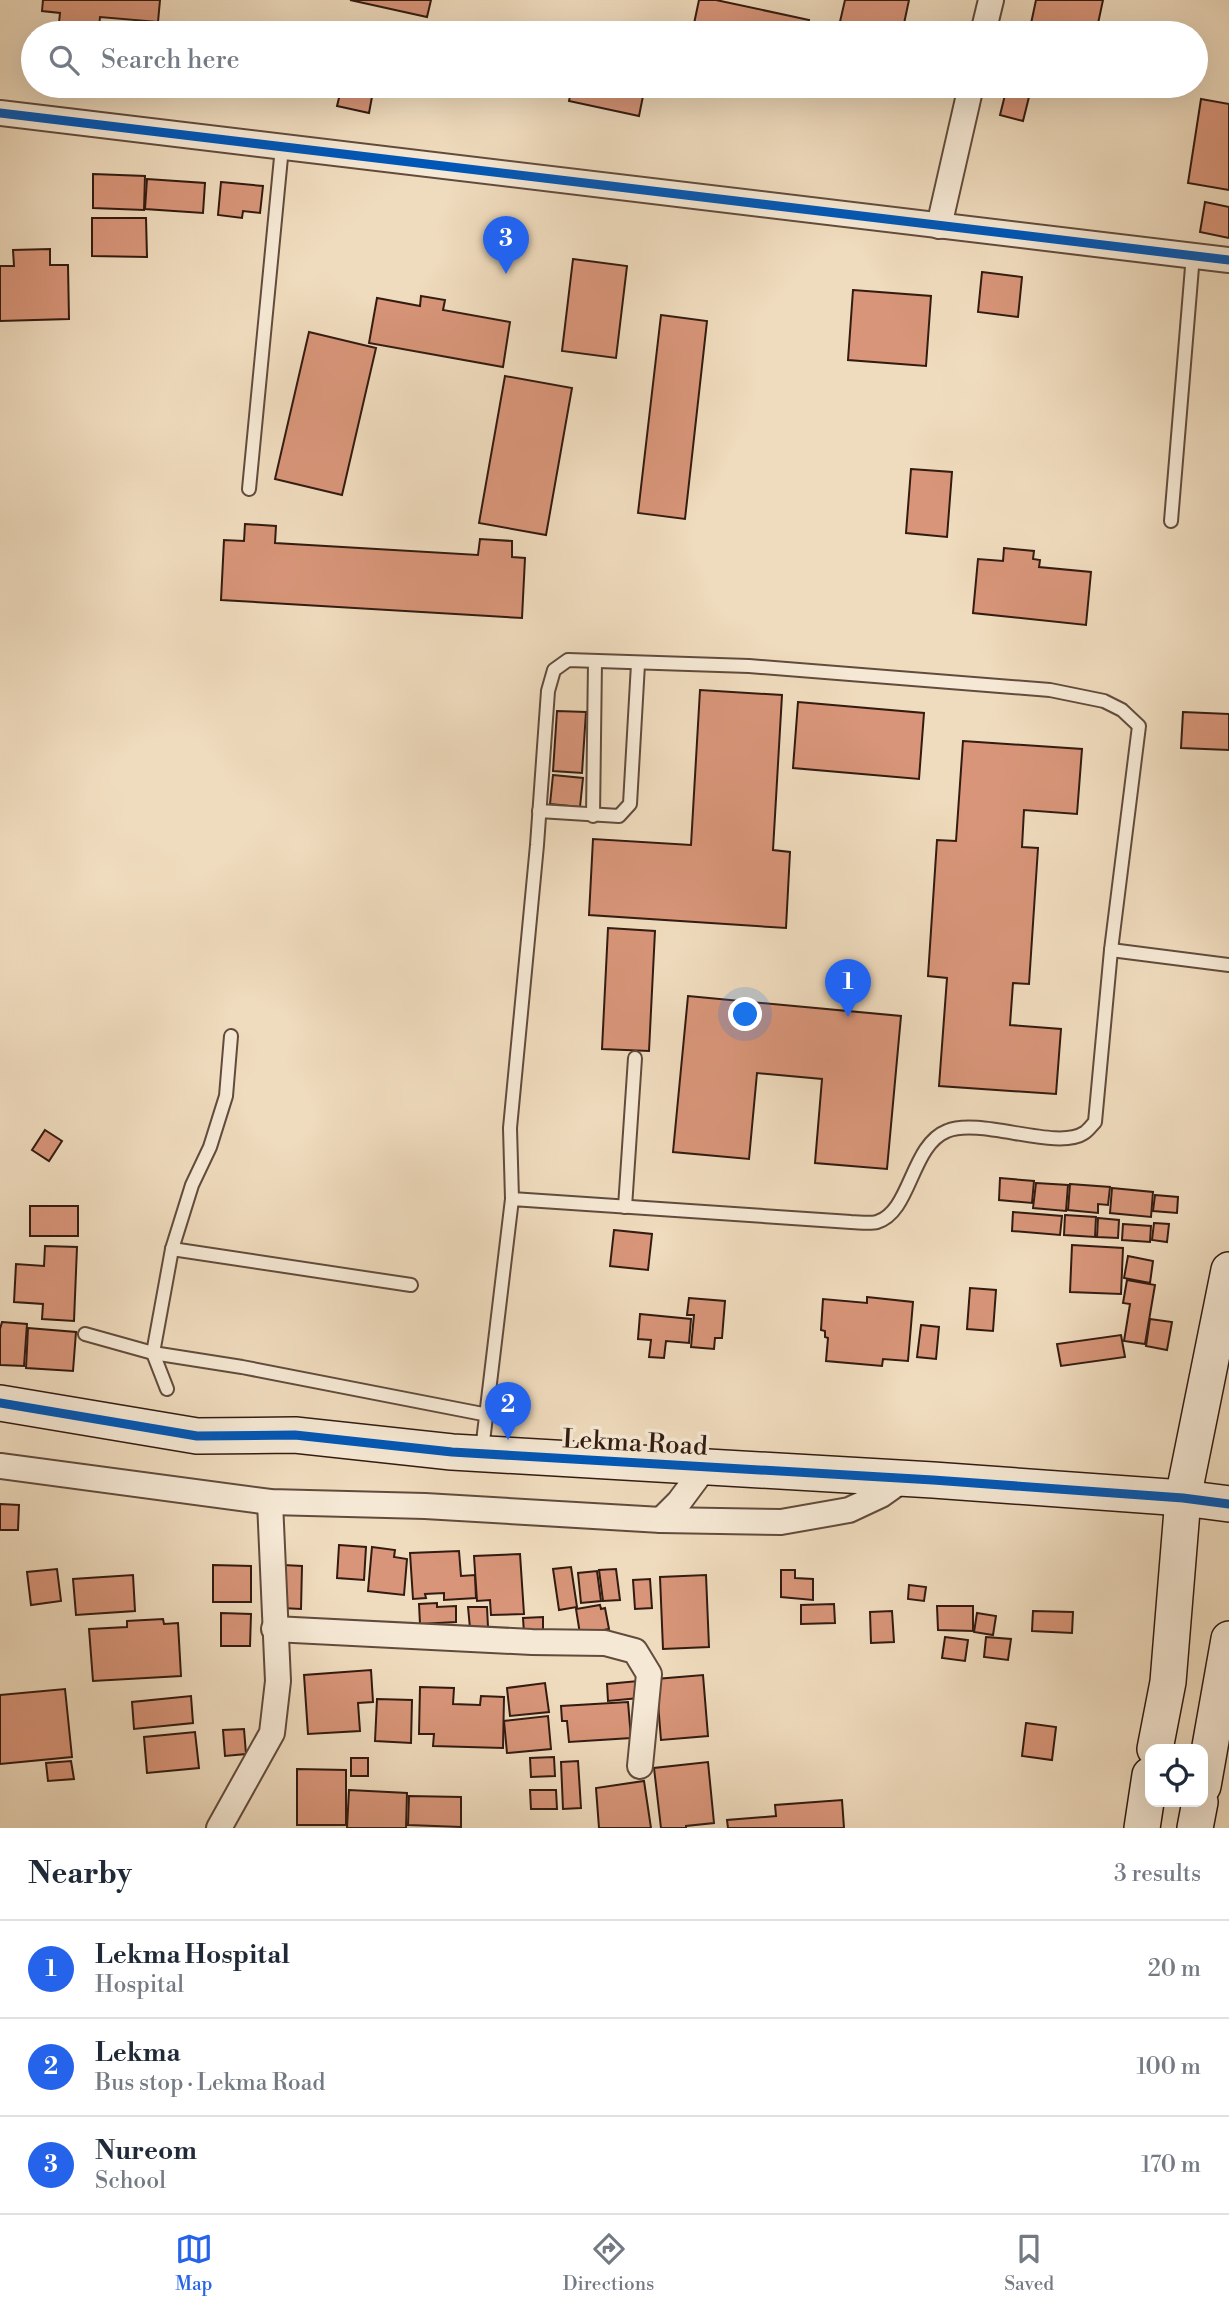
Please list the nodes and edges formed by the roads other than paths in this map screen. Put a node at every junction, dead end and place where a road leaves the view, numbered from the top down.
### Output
1 (991, 0) edge
2 (986, 21) edge
3 (968, 98) edge
4 (0, 113) edge
5 (282, 147) junction
6 (939, 226) junction
7 (1193, 256) junction
8 (1229, 260) edge
9 (249, 489) dead end
10 (1171, 521) dead end
11 (595, 660) junction
12 (638, 664) junction
13 (540, 811) junction
14 (593, 816) junction
15 (1111, 950) junction
16 (1229, 965) edge
17 (231, 1036) dead end
18 (635, 1058) dead end
19 (512, 1199) junction
20 (625, 1207) junction
21 (172, 1249) junction
22 (1229, 1270) edge
23 (411, 1285) dead end
24 (85, 1334) dead end
25 (153, 1353) junction
26 (167, 1389) dead end
27 (0, 1403) edge
28 (488, 1415) junction
29 (482, 1454) junction
30 (0, 1466) edge
31 (705, 1467) junction
32 (905, 1478) junction
33 (1183, 1498) junction
34 (270, 1502) junction
35 (1229, 1504) edge
36 (661, 1520) junction
37 (274, 1629) junction
38 (1229, 1639) edge
39 (1156, 1744) edge
40 (1208, 1758) edge
41 (639, 1766) dead end
42 (1145, 1807) edge
43 (1199, 1807) edge
44 (219, 1828) edge
45 (1142, 1828) edge
46 (1195, 1828) edge

1 - 2 street
3 - 6 street
4 - 5 street
5 - 6 street
5 - 9 lane
6 - 7 street
7 - 8 street
7 - 10 lane
11 - 12 lane
11 - 13 lane
11 - 14 lane
12 - 14 lane
12 - 15 lane
13 - 14 lane
13 - 19 lane
15 - 16 lane
15 - 20 lane
17 - 21 lane
18 - 20 lane
19 - 20 lane
19 - 28 lane
21 - 23 lane
21 - 25 lane
22 - 33 street
24 - 25 lane
25 - 26 lane
25 - 28 lane
27 - 29 street, Lekma Road
28 - 29 lane
29 - 31 street, Lekma Road
30 - 34 street
31 - 32 street, Lekma Road
31 - 36 street
32 - 33 street, Lekma Road
32 - 36 street
33 - 35 street, Lekma Road
33 - 39 street
34 - 36 street
34 - 37 street
37 - 41 street
37 - 44 street
38 - 40 street
42 - 45 street
43 - 46 street

